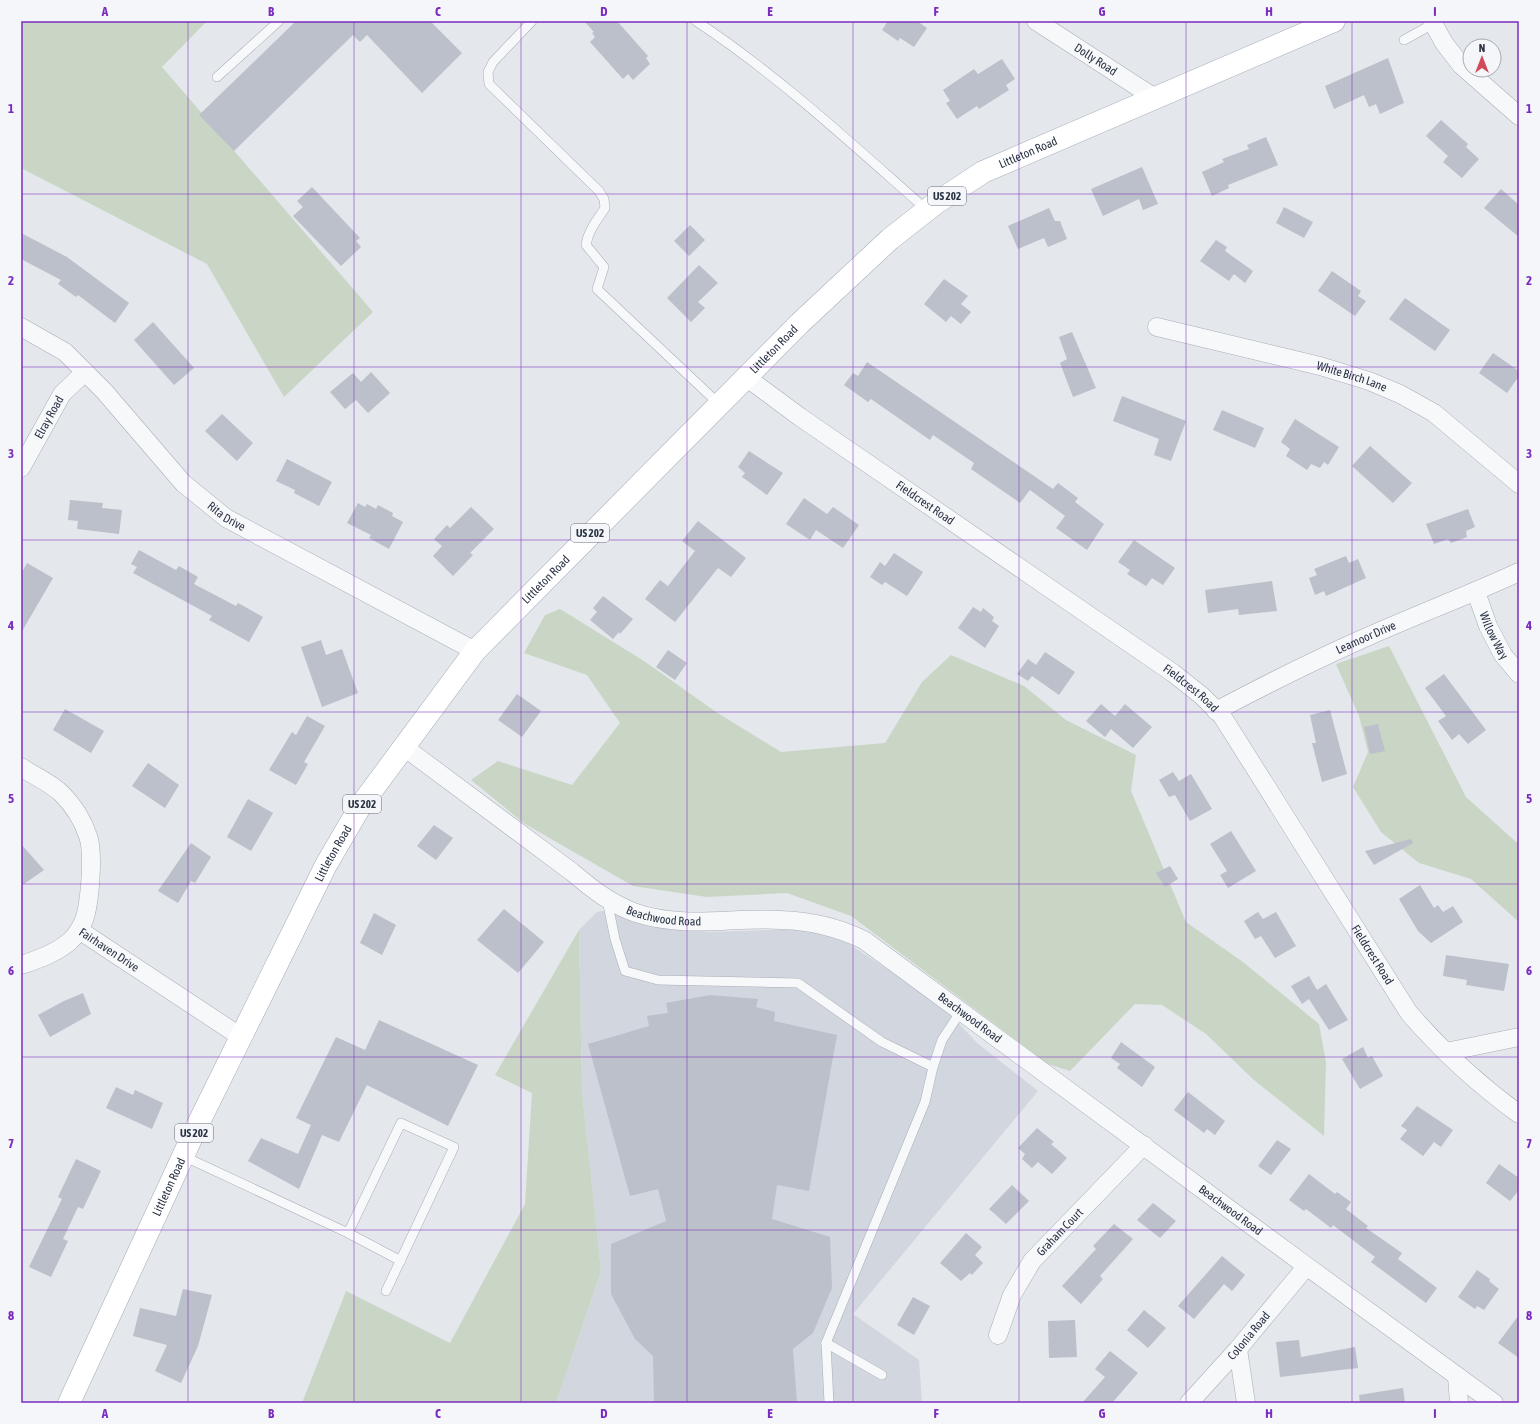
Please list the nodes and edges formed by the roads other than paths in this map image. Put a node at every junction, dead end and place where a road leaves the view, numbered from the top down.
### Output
1 (279, 21) edge
2 (532, 21) edge
3 (696, 21) edge
4 (1036, 21) edge
5 (1334, 21) edge
6 (1432, 23) edge
7 (1404, 40) dead end
8 (217, 77) dead end
9 (1155, 98) junction
10 (1519, 116) edge
11 (927, 210) junction
12 (21, 327) edge
13 (1158, 327) dead end
14 (85, 372) junction
15 (746, 377) junction
16 (719, 404) junction
17 (21, 468) edge
18 (1519, 484) edge
19 (1519, 572) edge
20 (1476, 592) junction
21 (475, 651) junction
22 (1519, 674) edge
23 (1216, 711) junction
24 (404, 747) junction
25 (21, 767) edge
26 (607, 900) junction
27 (79, 930) junction
28 (21, 965) edge
29 (961, 1012) junction
30 (241, 1037) junction
31 (1519, 1037) edge
32 (1446, 1052) junction
33 (933, 1067) junction
34 (1519, 1114) edge
35 (1144, 1145) junction
36 (183, 1156) junction
37 (348, 1233) junction
38 (401, 1260) junction
39 (1306, 1267) junction
40 (386, 1291) dead end
41 (998, 1335) dead end
42 (826, 1343) junction
43 (1238, 1349) junction
44 (882, 1375) dead end
45 (1457, 1376) junction
46 (69, 1403) edge
47 (829, 1403) edge
48 (1189, 1403) edge
49 (1246, 1403) edge
50 (1459, 1403) edge
51 (1494, 1403) edge

1 - 8 lane
2 - 16 lane
3 - 11 lane
4 - 9 street, Dolly Road
5 - 9 main road, Littleton Road / US 202
6 - 7 lane
6 - 10 street
9 - 11 main road, Littleton Road / US 202
11 - 15 main road, Littleton Road / US 202
12 - 14 street, Rita Drive
13 - 18 street, White Birch Lane
14 - 17 street, Elray Road
14 - 21 street, Rita Drive
15 - 16 main road, Littleton Road / US 202
15 - 23 street, Fieldcrest Road
16 - 21 main road, Littleton Road / US 202
19 - 20 street, Leamoor Drive
20 - 22 street, Willow Way
20 - 23 street, Leamoor Drive
21 - 24 main road, Littleton Road / US 202
23 - 32 street, Fieldcrest Road
24 - 26 street, Beachwood Road
24 - 30 main road, Littleton Road / US 202
25 - 27 street, Fairhaven Drive
26 - 29 street, Beachwood Road
26 - 33 lane
27 - 28 street
27 - 30 street, Fairhaven Drive
29 - 33 lane
29 - 35 street, Beachwood Road
30 - 36 main road, Littleton Road / US 202
31 - 32 street
32 - 34 street, Fieldcrest Road
33 - 42 lane
35 - 39 street, Beachwood Road
35 - 41 street, Graham Court
36 - 37 lane
36 - 46 main road, Littleton Road / US 202
37 - 38 lane
37 - 38 lane
38 - 40 lane
39 - 43 street, Colonia Road
39 - 45 street, Beachwood Road
42 - 44 lane
42 - 47 lane
43 - 48 street, Colonia Road
43 - 49 street
45 - 50 street
45 - 51 street, Beachwood Road

